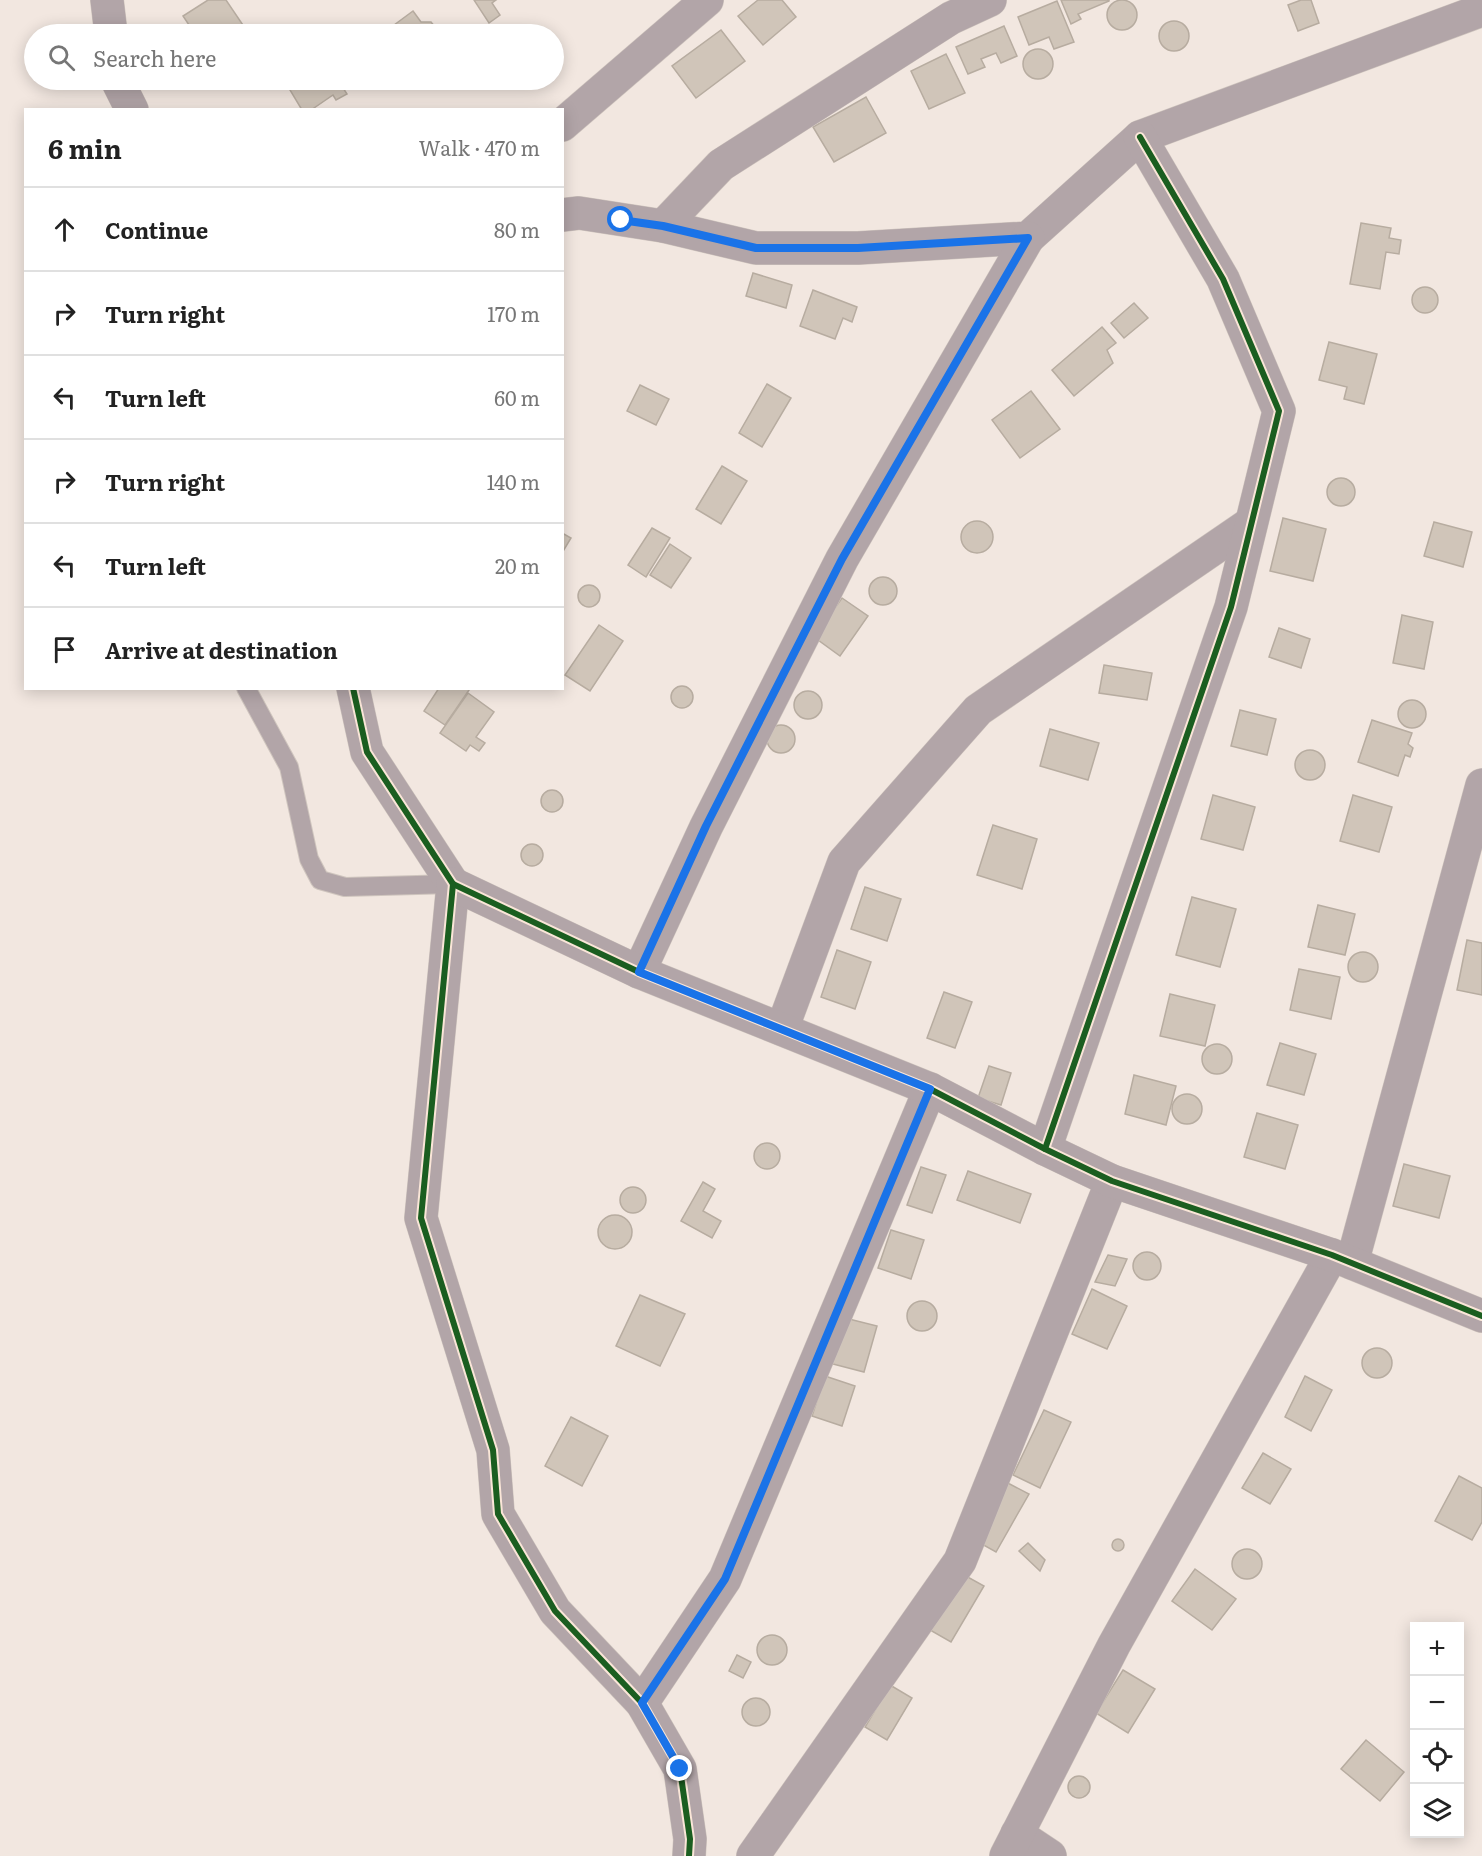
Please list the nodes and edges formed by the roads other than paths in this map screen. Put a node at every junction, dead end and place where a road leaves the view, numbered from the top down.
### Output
1 (107, 0) edge
2 (707, 0) edge
3 (990, 0) edge
4 (1482, 10) edge
5 (110, 24) edge
6 (122, 90) edge
7 (131, 108) edge
8 (564, 123) edge
9 (1140, 137) junction
10 (568, 206) edge
11 (663, 226) junction
12 (1028, 238) junction
13 (1251, 523) junction
14 (247, 690) edge
15 (353, 690) edge
16 (1482, 785) edge
17 (453, 884) junction
18 (639, 972) junction
19 (782, 1029) junction
20 (930, 1089) junction
21 (1045, 1149) junction
22 (1112, 1180) junction
23 (1342, 1259) junction
24 (1482, 1316) edge
25 (642, 1703) junction
26 (1012, 1845) edge
27 (689, 1856) edge
28 (753, 1856) edge
29 (1050, 1856) edge

1 - 5 street
2 - 8 street
3 - 11 street
4 - 9 street
6 - 7 street
9 - 12 street
9 - 13 street
10 - 11 street
11 - 12 street
12 - 18 street
13 - 19 street
13 - 21 street
14 - 17 lane
15 - 17 street
16 - 23 street
17 - 18 street
17 - 25 street
18 - 19 street
19 - 20 street
20 - 21 street
20 - 25 street
21 - 22 street
22 - 23 street
22 - 28 street
23 - 24 street
23 - 26 street
25 - 27 street
26 - 29 street

